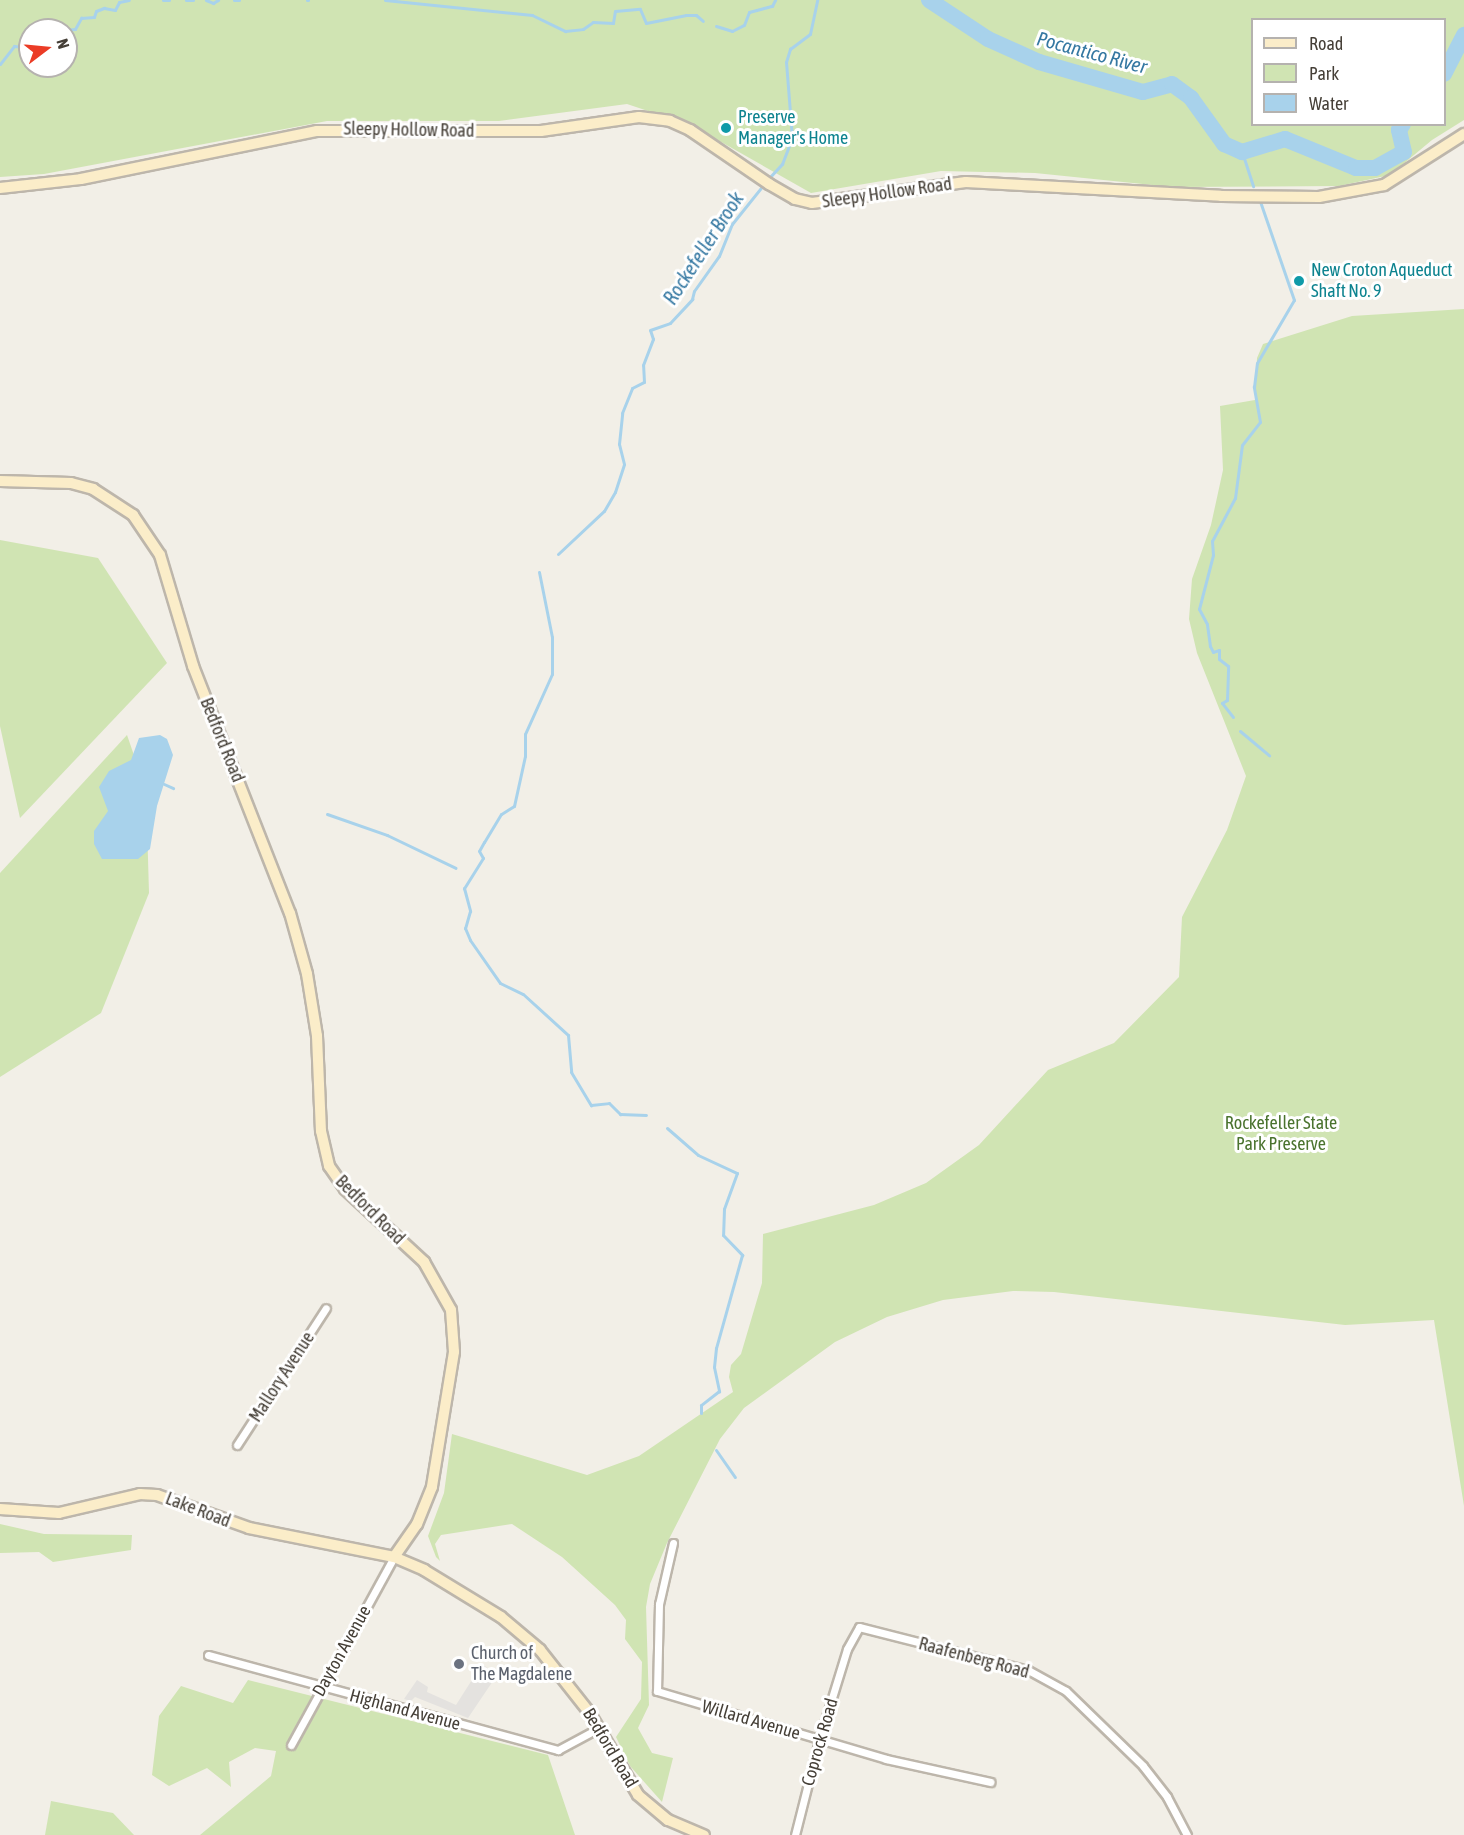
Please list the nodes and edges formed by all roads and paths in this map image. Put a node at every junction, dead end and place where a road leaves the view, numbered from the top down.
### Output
1 (1464, 134) edge
2 (0, 188) edge
3 (0, 481) edge
4 (326, 1308) dead end
5 (237, 1445) dead end
6 (0, 1509) edge
7 (673, 1543) dead end
8 (394, 1557) junction
9 (847, 1649) joint
10 (208, 1655) dead end
11 (322, 1686) junction
12 (599, 1728) junction
13 (819, 1740) junction
14 (291, 1745) dead end
15 (991, 1782) dead end
16 (704, 1835) edge
17 (795, 1835) edge
18 (1187, 1835) edge

1 - 2 street, Sleepy Hollow Road
3 - 8 street, Bedford Road
4 - 5 street, Mallory Avenue
6 - 8 street, Lake Road
7 - 13 street, Willard Avenue
8 - 11 street, Dayton Avenue
8 - 12 street, Bedford Road
9 - 13 street, Coprock Road
9 - 18 street, Raafenberg Road
10 - 11 street, Highland Avenue
11 - 12 street, Highland Avenue
11 - 14 street, Dayton Avenue
12 - 16 street, Bedford Road
13 - 15 street, Willard Avenue
13 - 17 street, Coprock Road

